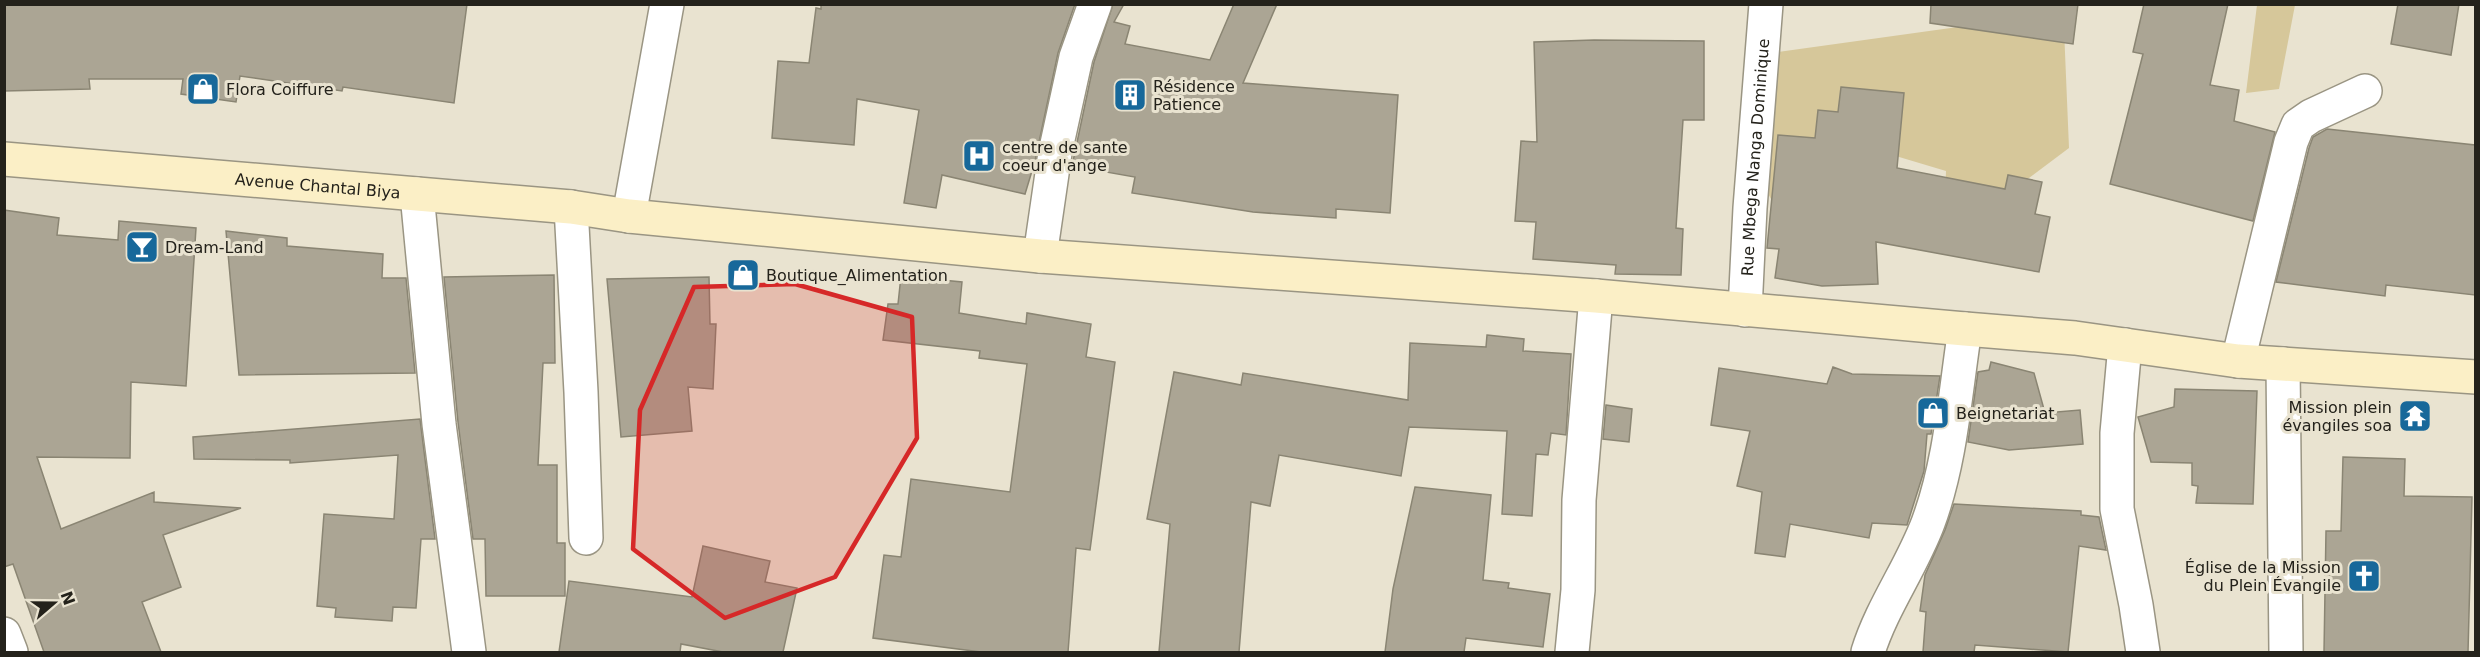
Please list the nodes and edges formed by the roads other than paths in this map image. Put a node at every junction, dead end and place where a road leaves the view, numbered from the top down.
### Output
1 (667, 4) edge
2 (1095, 4) edge
3 (1766, 4) edge
4 (2365, 91) dead end
5 (4, 159) edge
6 (417, 194) junction
7 (571, 207) junction
8 (629, 216) junction
9 (1040, 256) junction
10 (1596, 296) junction
11 (1745, 309) junction
12 (1965, 328) junction
13 (2125, 345) junction
14 (2238, 361) junction
15 (2283, 364) junction
16 (2475, 376) edge
17 (586, 538) dead end
18 (4, 634) edge
19 (11, 652) edge
20 (469, 652) edge
21 (1572, 652) edge
22 (1868, 652) edge
23 (2143, 652) edge
24 (2286, 652) edge

1 - 8 street
2 - 9 street
3 - 11 street, Rue Mbega Nanga Dominique
4 - 14 street
5 - 6 main road, Avenue Chantal Biya
6 - 7 main road, Avenue Chantal Biya
6 - 20 street
7 - 8 main road, Avenue Chantal Biya
7 - 17 street
8 - 9 main road, Avenue Chantal Biya
9 - 10 main road, Avenue Chantal Biya
10 - 11 main road, Avenue Chantal Biya
10 - 21 street
11 - 12 main road, Avenue Chantal Biya
12 - 13 main road, Avenue Chantal Biya
12 - 22 street
13 - 14 main road, Avenue Chantal Biya
13 - 23 street
14 - 15 main road, Avenue Chantal Biya
15 - 16 main road, Avenue Chantal Biya
15 - 24 street
18 - 19 street

